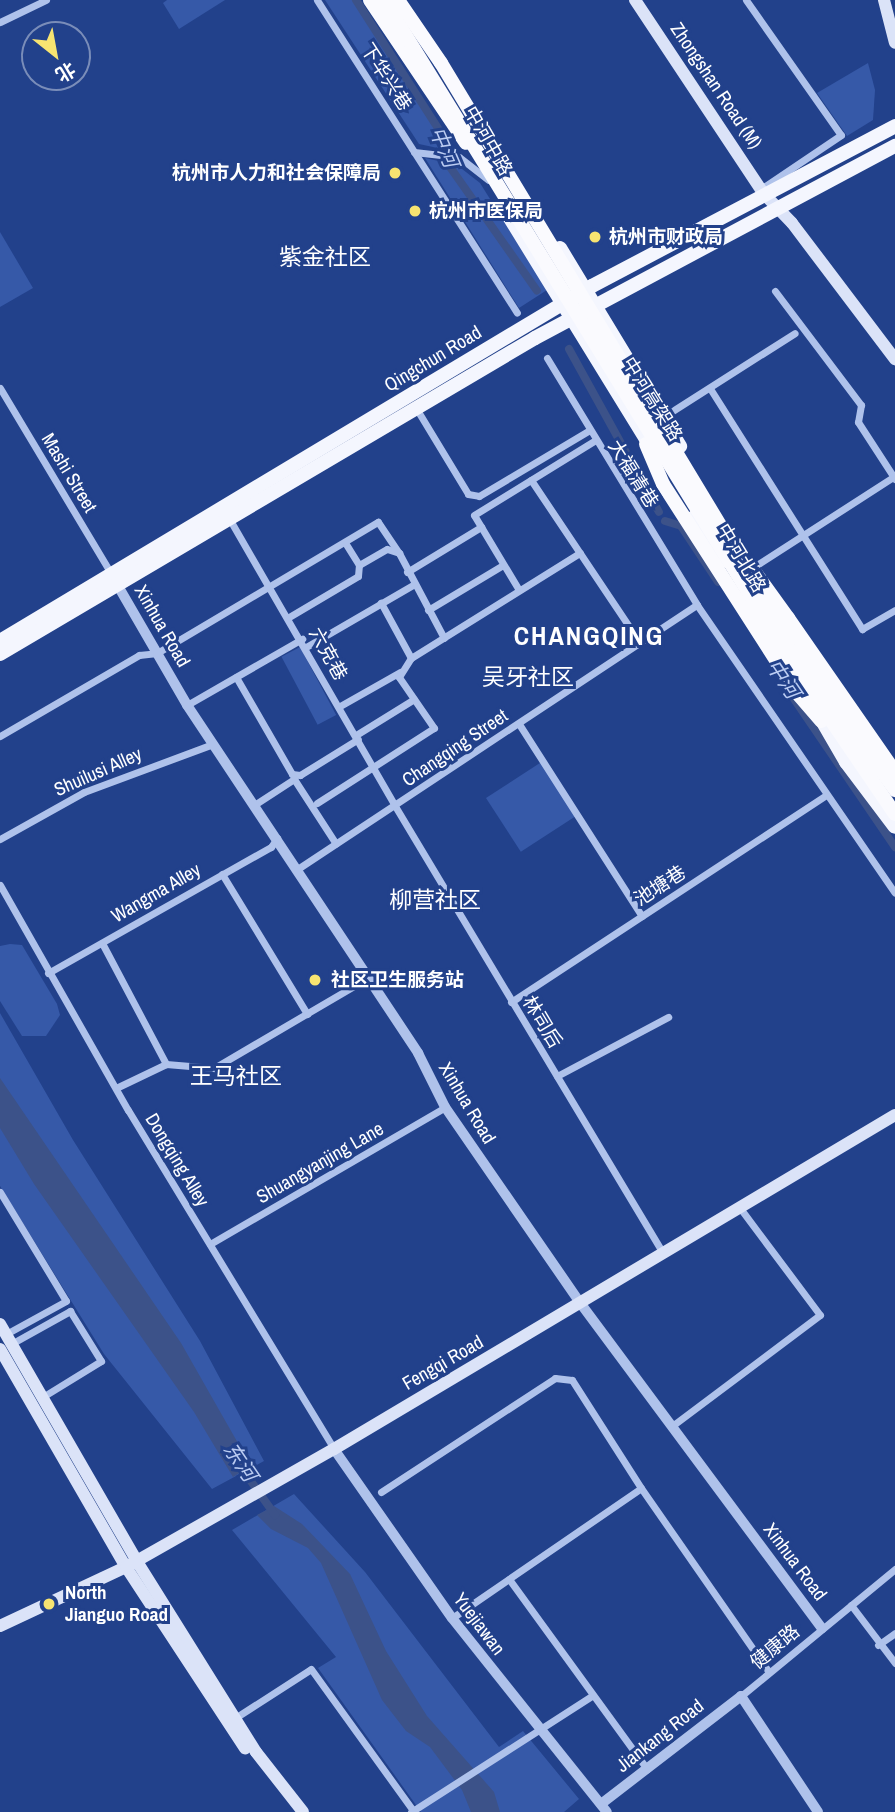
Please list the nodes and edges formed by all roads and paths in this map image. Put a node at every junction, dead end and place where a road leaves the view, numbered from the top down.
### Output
1 (46, 0) edge
2 (317, 0) edge
3 (370, 0) edge
4 (376, 0) edge
5 (384, 0) edge
6 (398, 0) edge
7 (405, 0) edge
8 (635, 0) edge
9 (746, 0) edge
10 (884, 0) edge
11 (0, 22) edge
12 (895, 43) edge
13 (895, 126) edge
14 (895, 146) edge
15 (414, 152) junction
16 (475, 156) junction
17 (488, 180) junction
18 (764, 194) junction
19 (776, 207) junction
20 (587, 289) junction
21 (775, 291) dead end
22 (560, 305) junction
23 (597, 308) junction
24 (517, 313) dead end
25 (569, 319) junction
26 (795, 333) dead end
27 (547, 358) dead end
28 (895, 359) edge
29 (0, 388) edge
30 (711, 390) junction
31 (415, 408) junction
32 (663, 417) junction
33 (588, 430) junction
34 (594, 441) junction
35 (646, 444) junction
36 (894, 477) edge
37 (531, 480) junction
38 (230, 520) junction
39 (481, 527) junction
40 (803, 533) junction
41 (345, 543) junction
42 (399, 553) junction
43 (580, 553) junction
44 (359, 565) junction
45 (503, 565) junction
46 (752, 568) junction
47 (407, 572) junction
48 (115, 580) junction
49 (270, 585) junction
50 (413, 585) junction
51 (519, 590) junction
52 (382, 603) junction
53 (696, 605) junction
54 (428, 610) junction
55 (895, 610) edge
56 (289, 617) junction
57 (444, 638) junction
58 (302, 639) junction
59 (0, 641) edge
60 (640, 643) junction
61 (306, 647) junction
62 (157, 653) junction
63 (0, 654) edge
64 (411, 658) junction
65 (401, 671) junction
66 (236, 677) junction
67 (414, 699) junction
68 (187, 705) junction
69 (340, 706) junction
70 (519, 724) junction
71 (0, 736) edge
72 (357, 737) junction
73 (213, 744) junction
74 (859, 765) junction
75 (374, 768) junction
76 (893, 772) edge
77 (895, 790) edge
78 (825, 796) junction
79 (317, 803) dead end
80 (254, 805) junction
81 (395, 806) junction
82 (895, 814) edge
83 (895, 827) edge
84 (277, 838) junction
85 (0, 839) edge
86 (335, 844) junction
87 (299, 867) junction
88 (222, 874) junction
89 (0, 885) edge
90 (895, 892) edge
91 (642, 916) junction
92 (102, 943) junction
93 (48, 973) junction
94 (369, 977) junction
95 (511, 1002) junction
96 (307, 1014) junction
97 (668, 1017) dead end
98 (166, 1063) junction
99 (556, 1076) junction
100 (116, 1088) junction
101 (445, 1107) junction
102 (895, 1115) edge
103 (0, 1192) edge
104 (740, 1208) junction
105 (210, 1244) junction
106 (663, 1252) junction
107 (581, 1304) junction
108 (4, 1338) edge
109 (44, 1396) junction
110 (672, 1426) junction
111 (334, 1449) junction
112 (641, 1488) junction
113 (381, 1492) dead end
114 (131, 1563) junction
115 (895, 1569) edge
116 (509, 1579) junction
117 (851, 1605) junction
118 (452, 1618) junction
119 (0, 1626) edge
120 (822, 1628) junction
121 (895, 1633) edge
122 (878, 1645) junction
123 (895, 1663) edge
124 (769, 1672) junction
125 (593, 1696) junction
126 (741, 1696) junction
127 (235, 1718) junction
128 (538, 1730) junction
129 (647, 1769) junction
130 (604, 1808) edge
131 (413, 1811) edge
132 (293, 1812) edge
133 (303, 1812) edge
134 (818, 1812) edge

1 - 11 street
2 - 15 street, 下华兴巷
3 - 16 highway
4 - 16 main road, 中河中路
5 - 74 highway, 中河高架路, bridge
6 - 77 highway, 中河高架路, bridge
7 - 20 main road, 中河中路
8 - 18 main road, Zhongshan Road (M)
9 - 18 street
10 - 12 main road
13 - 18 main road, Qingchun Road
14 - 19 main road, Qingchun Road
15 - 17 street
15 - 24 street, 下华兴巷
16 - 17 main road, 中河中路
17 - 22 main road, 中河中路
18 - 19 main road, Zhongshan Road (M)
18 - 20 main road, Qingchun Road
19 - 23 main road, Qingchun Road
19 - 28 main road, Zhongshan Road (M)
20 - 22 main road, Qingchun Road
20 - 23 main road, 中河北路
21 - 36 street
22 - 25 main road, 中河北路
22 - 48 main road, Qingchun Road
23 - 25 main road, Qingchun Road
23 - 32 main road, 中河北路
25 - 31 main road, Qingchun Road
25 - 35 main road, 中河北路
26 - 30 street
27 - 33 street, 大福清巷
29 - 48 street, Mashi Street
30 - 32 street
30 - 40 street
31 - 33 street
31 - 38 main road, Qingchun Road
32 - 46 main road, 中河北路
33 - 34 street, 大福清巷
34 - 37 street
34 - 53 street, 大福清巷
35 - 74 highway, bridge
35 - 83 main road, 中河北路
36 - 40 street
37 - 39 street
37 - 43 street
38 - 48 main road, Qingchun Road
38 - 49 street, 六克巷
39 - 45 street
39 - 47 street
40 - 46 street
40 - 55 street
41 - 42 street
41 - 44 street
41 - 49 street
42 - 44 street
42 - 47 street
43 - 51 street
43 - 60 street
44 - 56 street
45 - 51 street
45 - 54 street
46 - 76 highway, bridge
46 - 76 main road, 中河北路
47 - 50 street
48 - 59 main road, Qingchun Road
48 - 62 street, Xinhua Road
48 - 63 main road, Qingchun Road
49 - 56 street, 六克巷
49 - 62 street
50 - 52 street
50 - 54 street
51 - 57 street
52 - 61 street
52 - 64 street
53 - 60 street, Changqing Street
53 - 78 street, 大福清巷
54 - 57 street
56 - 58 street, 六克巷
57 - 64 street
58 - 61 street, 六克巷
58 - 66 street
60 - 70 street, Changqing Street
61 - 69 street, 六克巷
62 - 68 street, Xinhua Road
62 - 71 street
64 - 65 street
65 - 67 street
65 - 69 street
66 - 68 street
66 - 72 street
67 - 72 street
67 - 75 street
68 - 73 street, Xinhua Road
69 - 72 street, 六克巷
70 - 81 street, Changqing Street
70 - 91 street
72 - 75 street, 六克巷
73 - 80 street, Xinhua Road
73 - 85 street, Shuilusi Alley
74 - 82 highway, 中河高架路, bridge
75 - 79 street
75 - 81 street, 六克巷
78 - 90 street, 大福清巷
78 - 91 street, 池塘巷
80 - 84 street, Xinhua Road
80 - 86 street
81 - 86 street, Changqing Street
81 - 95 street, 林司后
84 - 87 street, Xinhua Road
84 - 88 street, Wangma Alley
86 - 87 street, Changqing Street
87 - 94 street, Xinhua Road
88 - 92 street, Wangma Alley
88 - 96 street
89 - 93 street, Dongqing Alley
91 - 95 street, 池塘巷
92 - 93 street, Wangma Alley
92 - 98 street
93 - 100 street, Dongqing Alley
94 - 96 street
94 - 101 street, Xinhua Road
95 - 99 street, 林司后
96 - 98 street
97 - 99 street
98 - 100 street
99 - 106 street, 林司后
100 - 105 street, Dongqing Alley
101 - 105 street, Shuangyanjing Lane
101 - 107 street, Xinhua Road
102 - 104 main road, Fengqi Road
103 - 108 street
104 - 106 main road, Fengqi Road
104 - 110 street
105 - 111 street, Dongqing Alley
106 - 107 main road, Fengqi Road
107 - 110 street, Xinhua Road
107 - 111 main road, Fengqi Road
108 - 109 main road
108 - 109 street
108 - 114 main road
109 - 114 main road
110 - 120 street, Xinhua Road
111 - 114 main road, Fengqi Road
111 - 118 street, Yuejiawan
112 - 113 street
112 - 116 street
112 - 124 street
114 - 119 main road, Fengqi Road
114 - 127 main road
114 - 132 main road
115 - 117 street, 健康路
116 - 118 street
116 - 125 street
117 - 120 street, 健康路
117 - 122 street
118 - 128 street, Yuejiawan
120 - 124 street, 健康路
121 - 122 street
122 - 123 street
124 - 126 street, 健康路
125 - 128 street
125 - 129 street
126 - 129 street, Jiankang Road
126 - 134 street
127 - 131 street
127 - 133 main road
128 - 130 street, Yuejiawan
128 - 131 street
129 - 130 street, Jiankang Road

